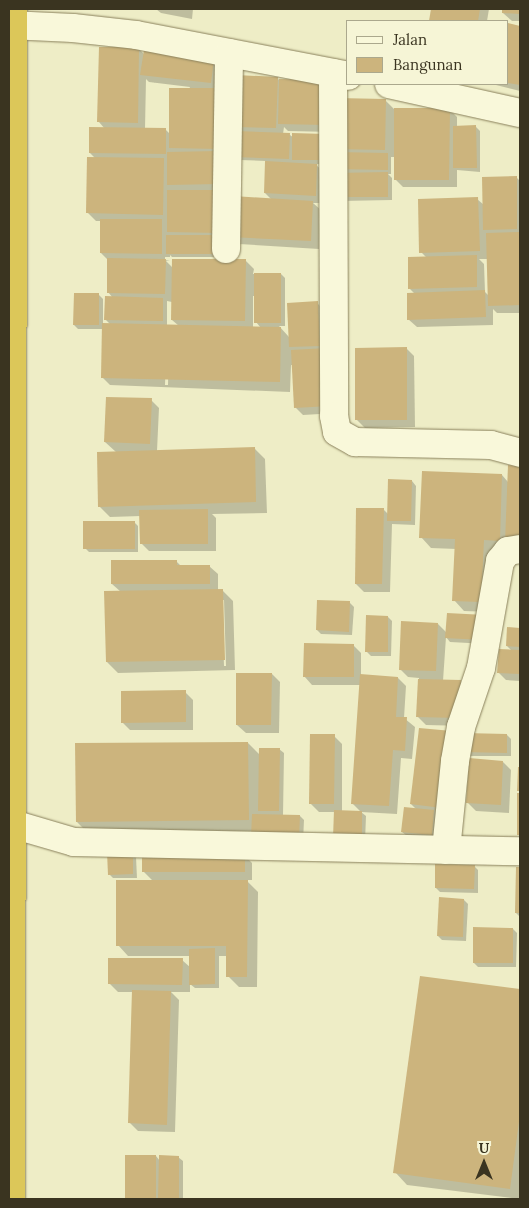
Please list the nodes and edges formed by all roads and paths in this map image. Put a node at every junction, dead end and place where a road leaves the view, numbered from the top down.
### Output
1 (11, 20) edge
2 (230, 53) junction
3 (340, 74) edge
4 (394, 85) edge
5 (520, 113) edge
6 (226, 249) dead end
7 (520, 453) edge
8 (520, 549) edge
9 (11, 824) edge
10 (446, 850) junction
11 (520, 851) edge
12 (11, 1199) edge

1 - 2 street
1 - 9 highway
2 - 3 street
2 - 6 street
3 - 7 street
4 - 5 street
8 - 10 street
9 - 10 street
9 - 12 highway
10 - 11 street

